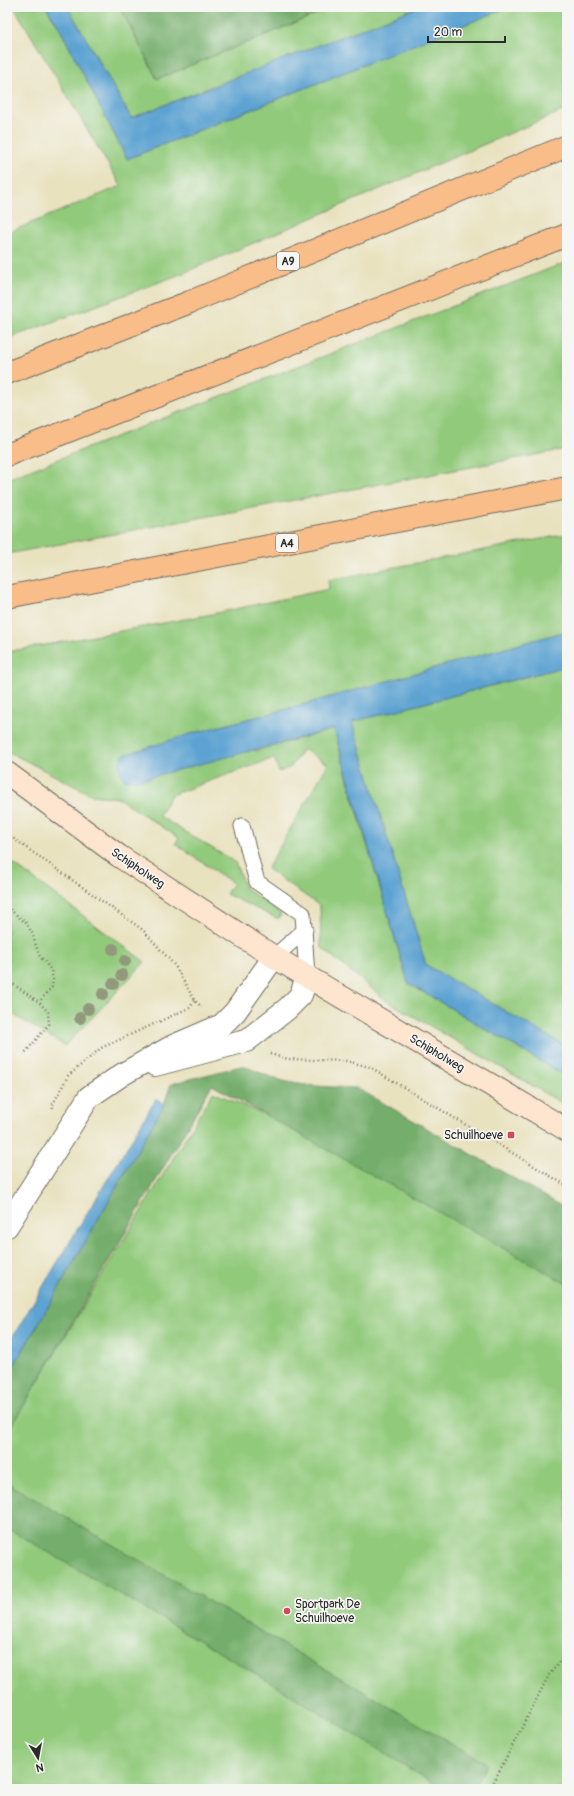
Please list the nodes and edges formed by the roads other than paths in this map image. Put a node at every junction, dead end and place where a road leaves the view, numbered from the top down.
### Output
1 (567, 146) edge
2 (567, 235) edge
3 (7, 373) edge
4 (7, 455) edge
5 (567, 488) edge
6 (7, 597) edge
7 (7, 773) edge
8 (242, 826) dead end
9 (304, 930) junction
10 (274, 957) junction
11 (307, 976) junction
12 (123, 1074) junction
13 (567, 1130) edge
14 (7, 1226) edge

1 - 3 highway, A9
2 - 4 highway
5 - 6 highway, A4
7 - 10 main road, Schipholweg
8 - 9 lane
9 - 10 lane
9 - 11 lane
10 - 11 main road, Schipholweg
10 - 12 street
11 - 12 street
11 - 13 main road, Schipholweg
12 - 14 street

